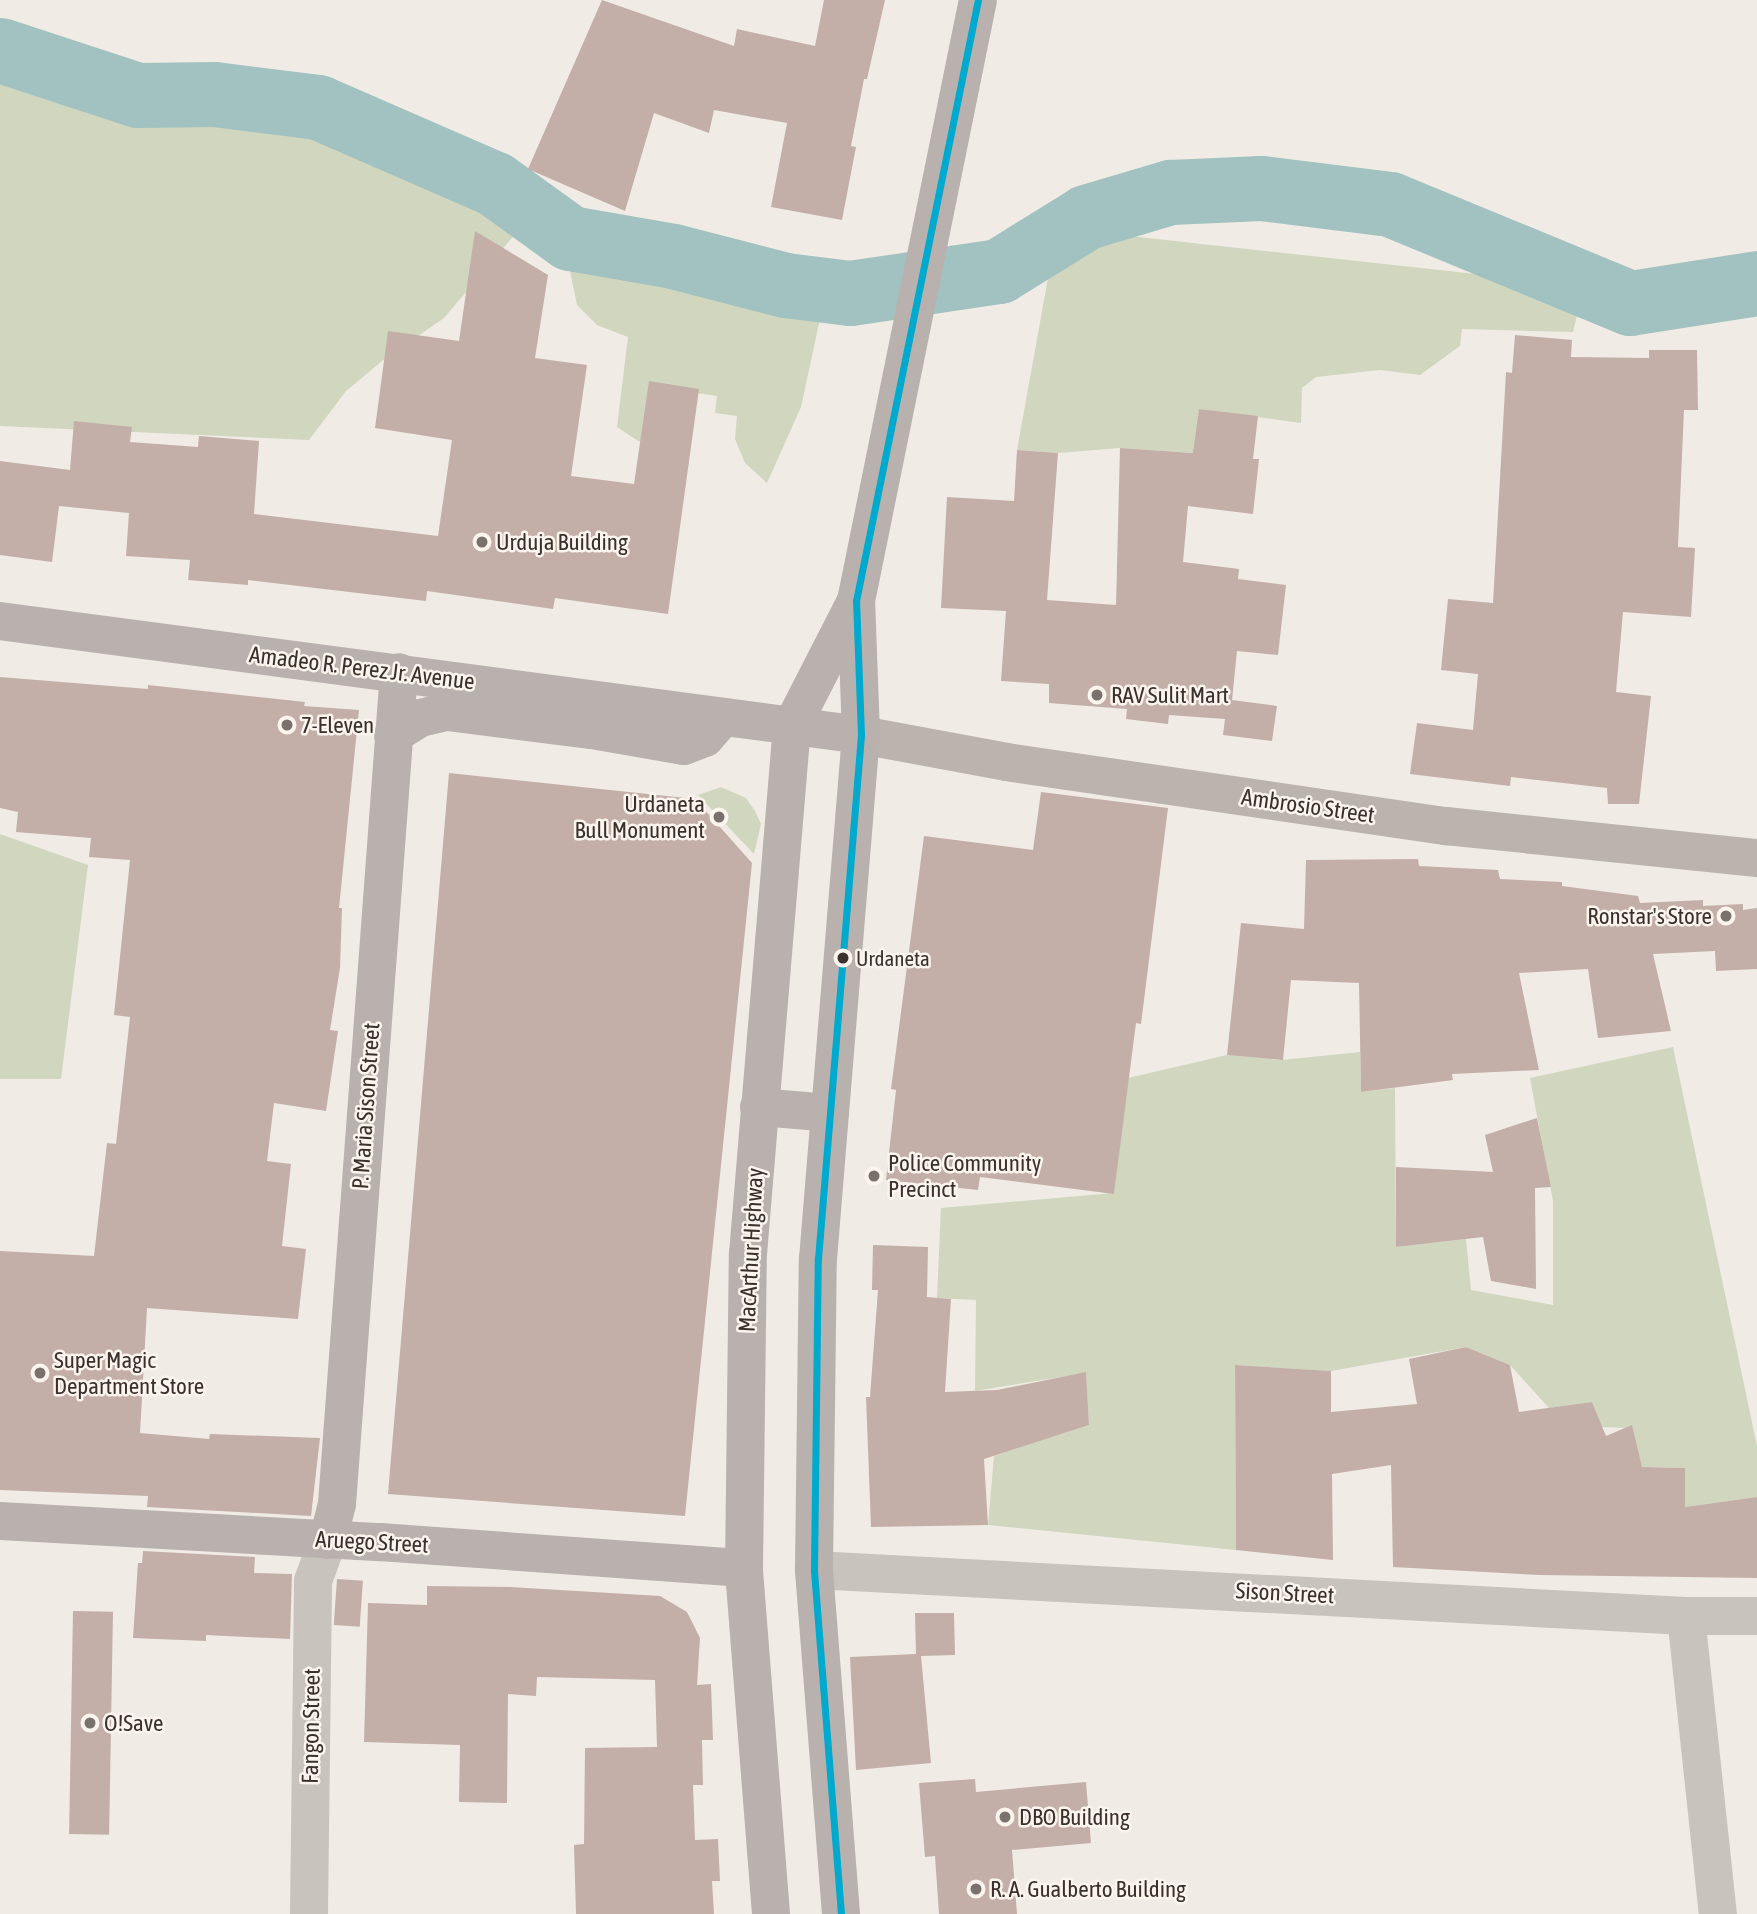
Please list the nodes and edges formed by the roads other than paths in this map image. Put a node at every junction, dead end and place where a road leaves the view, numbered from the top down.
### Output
1 (978, 0) edge
2 (856, 601) junction
3 (0, 621) edge
4 (399, 672) junction
5 (723, 716) junction
6 (792, 726) junction
7 (393, 735) junction
8 (861, 735) junction
9 (1757, 858) edge
10 (759, 1107) junction
11 (830, 1113) junction
12 (0, 1521) edge
13 (328, 1540) junction
14 (744, 1568) junction
15 (814, 1570) junction
16 (1686, 1616) junction
17 (1757, 1616) edge
18 (309, 1914) edge
19 (771, 1914) edge
20 (841, 1914) edge
21 (1718, 1914) edge

1 - 2 main road, MacArthur Highway
2 - 6 main road, MacArthur Highway
2 - 8 main road, MacArthur Highway
3 - 4 main road, Amadeo R. Perez Jr. Avenue
4 - 5 main road, Amadeo R. Perez Jr. Avenue
4 - 7 main road, P. Maria Sison Street
5 - 6 main road, Amadeo R. Perez Jr. Avenue
5 - 7 main road, Amadeo R. Perez Jr. Avenue
6 - 8 main road, Amadeo R. Perez Jr. Avenue
6 - 10 main road, MacArthur Highway
7 - 13 main road, P. Maria Sison Street
8 - 9 main road, Ambrosio Street
8 - 11 main road, MacArthur Highway
10 - 11 main road
10 - 14 main road, MacArthur Highway
11 - 15 main road, MacArthur Highway
12 - 13 main road, Aruego Street
13 - 14 main road, Aruego Street
13 - 18 street, Fangon Street
14 - 19 main road, MacArthur Highway
15 - 16 street, Sison Street
15 - 20 main road, MacArthur Highway
16 - 17 street, Sison Street
16 - 21 street

